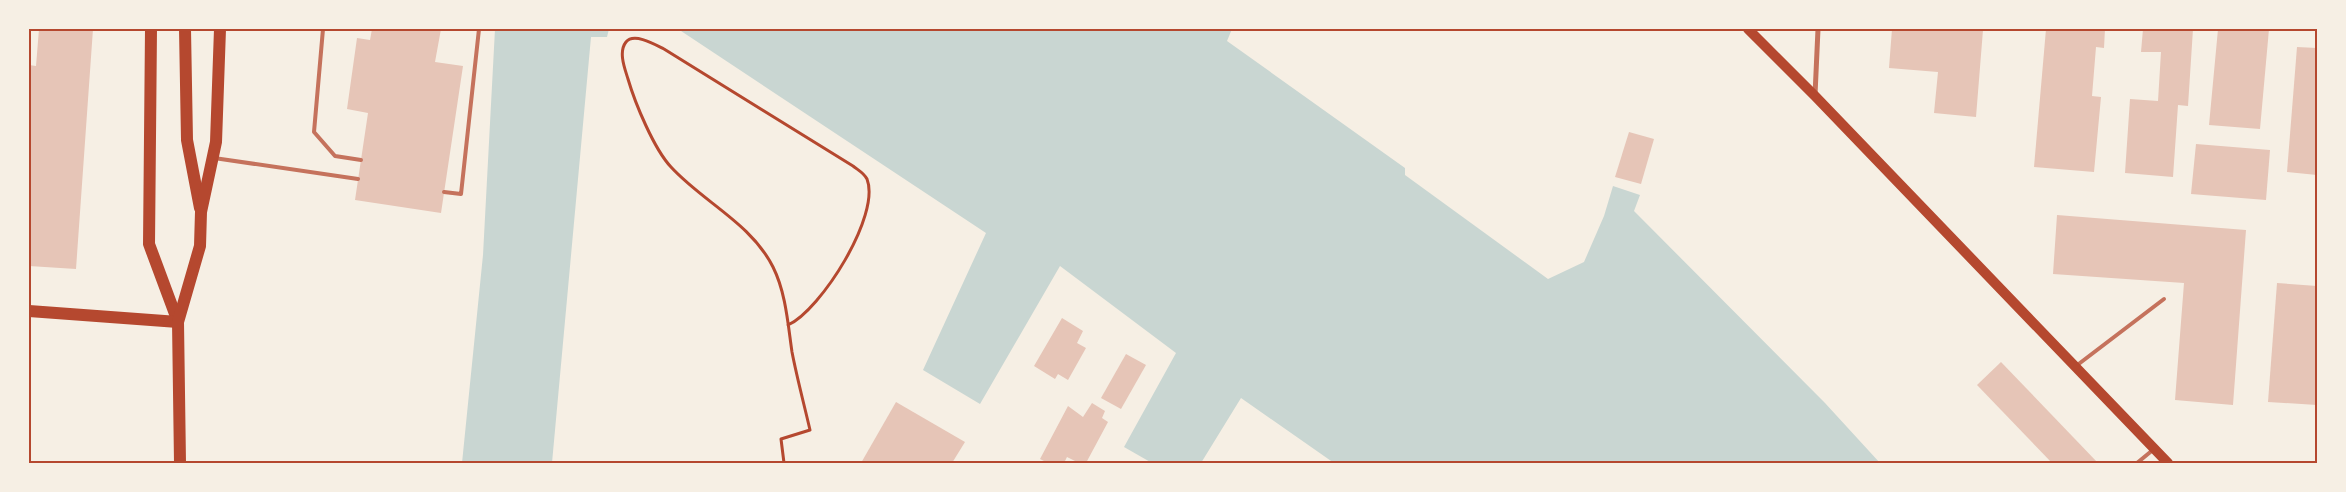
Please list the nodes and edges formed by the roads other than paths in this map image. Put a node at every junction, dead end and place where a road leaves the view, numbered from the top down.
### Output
1 (151, 29) edge
2 (185, 29) edge
3 (220, 29) edge
4 (323, 29) edge
5 (479, 29) edge
6 (1748, 29) edge
7 (1818, 29) edge
8 (1815, 96) junction
9 (213, 157) junction
10 (361, 160) dead end
11 (358, 179) dead end
12 (444, 192) dead end
13 (201, 212) junction
14 (2164, 299) dead end
15 (29, 311) edge
16 (178, 322) junction
17 (2074, 367) junction
18 (2154, 449) junction
19 (180, 463) edge
20 (2137, 463) edge
21 (2168, 463) edge

1 - 16 main road
2 - 13 main road
3 - 9 main road
4 - 10 lane
5 - 12 lane
6 - 8 main road
7 - 8 street
8 - 17 main road
9 - 11 lane
9 - 13 main road
13 - 16 main road
14 - 17 lane
15 - 16 main road
16 - 19 main road
17 - 18 main road
18 - 20 lane
18 - 21 main road

